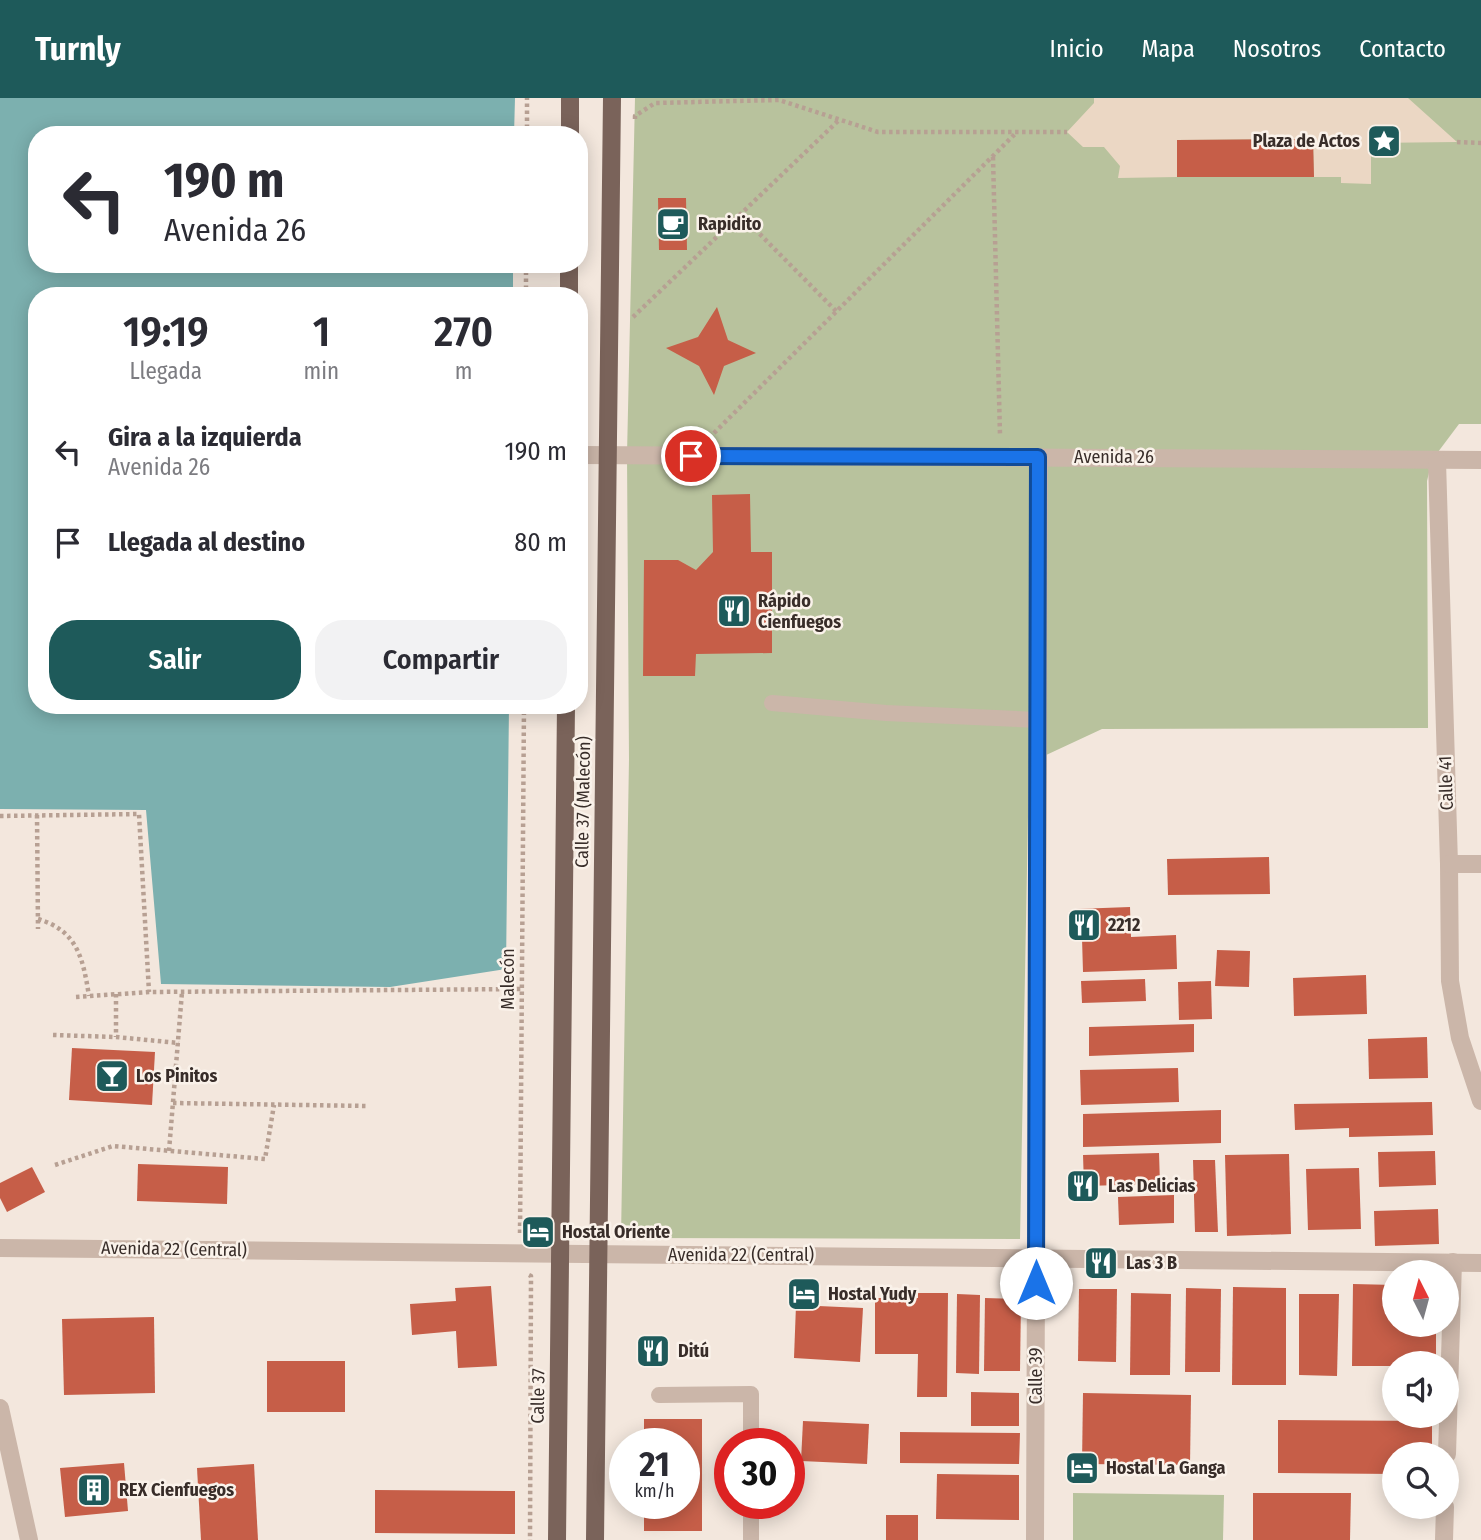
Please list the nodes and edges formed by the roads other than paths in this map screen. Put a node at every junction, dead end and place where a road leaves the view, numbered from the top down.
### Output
1 (570, 98) edge
2 (612, 98) edge
3 (570, 126) edge
4 (588, 455) edge
5 (608, 456) junction
6 (1038, 457) junction
7 (1481, 460) edge
8 (1437, 461) junction
9 (772, 703) dead end
10 (566, 714) edge
11 (1038, 720) junction
12 (1449, 864) junction
13 (1481, 864) edge
14 (1481, 1101) edge
15 (0, 1248) edge
16 (561, 1253) junction
17 (599, 1254) junction
18 (1036, 1258) junction
19 (1382, 1261) edge
20 (1460, 1262) edge
21 (1481, 1263) edge
22 (1451, 1337) edge
23 (659, 1395) dead end
24 (0, 1408) edge
25 (751, 1428) edge
26 (1447, 1442) edge
27 (751, 1519) edge
28 (1445, 1519) edge
29 (29, 1540) edge
30 (557, 1540) edge
31 (595, 1540) edge
32 (751, 1540) edge
33 (1035, 1540) edge
34 (1444, 1540) edge

1 - 3 main road
2 - 5 main road, Calle 37 (Malecón)
4 - 5 street, Avenida 26
5 - 6 street, Avenida 26
5 - 17 main road, Calle 37 (Malecón)
6 - 8 street, Avenida 26
6 - 11 street, Calle 39
7 - 8 street, Avenida 26
8 - 12 street, Calle 41
9 - 11 lane
10 - 16 main road, Calle 37 (Malecón)
11 - 18 street, Calle 39
12 - 13 street
12 - 14 street, Calle 41
15 - 16 street, Avenida 22 (Central)
16 - 17 street, Avenida 22 (Central)
16 - 30 main road, Calle 37
17 - 18 street, Avenida 22 (Central)
17 - 31 main road
18 - 19 street, Avenida 22 (Central)
18 - 33 street, Calle 39
20 - 21 street, Avenida 22 (Central)
22 - 26 street
23 - 25 lane
24 - 29 street
27 - 32 lane
28 - 34 street

